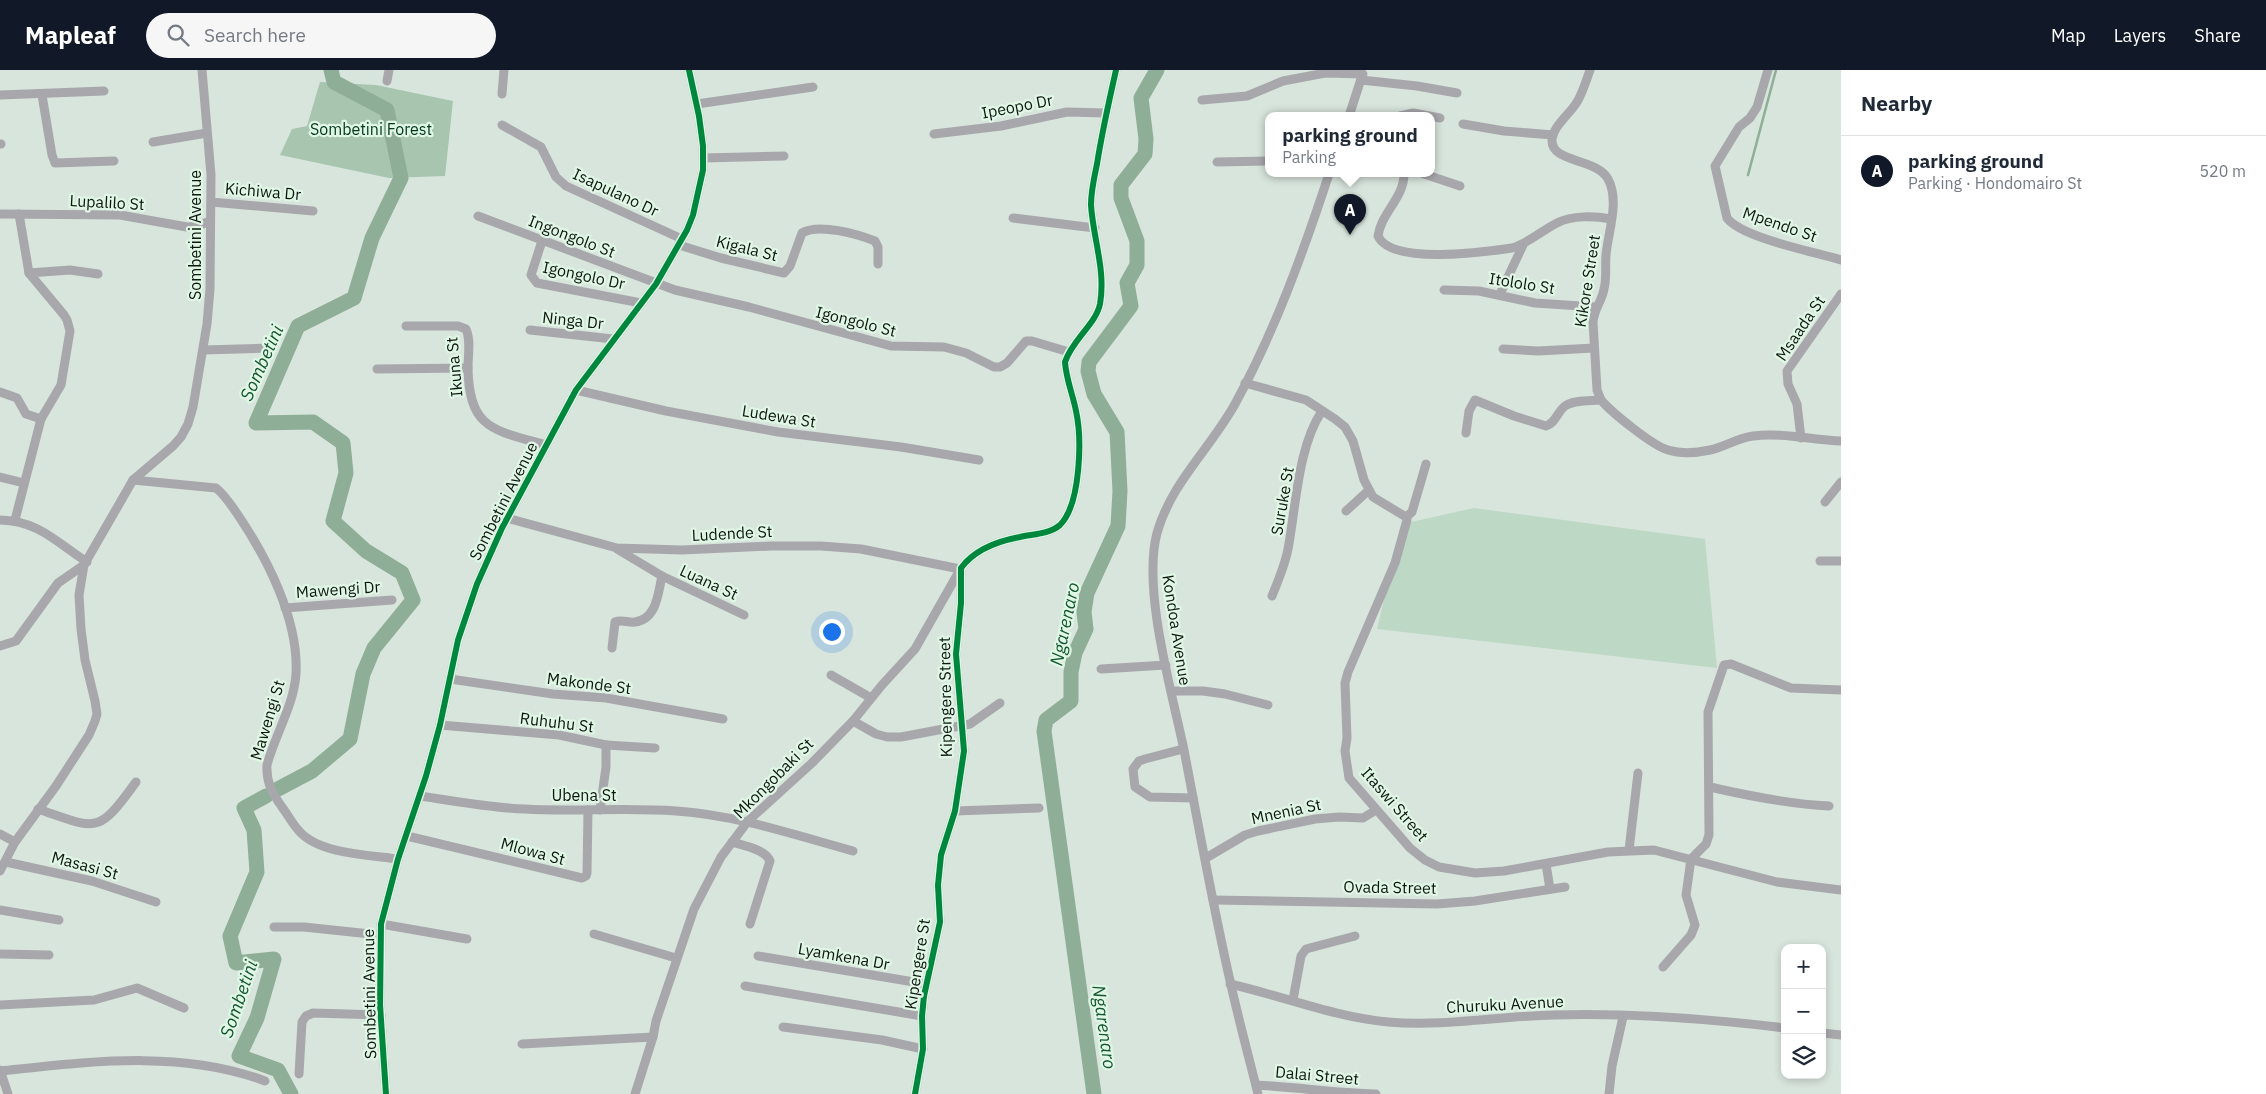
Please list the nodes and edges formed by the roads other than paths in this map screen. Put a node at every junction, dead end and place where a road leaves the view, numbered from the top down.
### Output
1 (202, 70) edge
2 (389, 70) edge
3 (504, 70) edge
4 (689, 70) edge
5 (1116, 70) edge
6 (1590, 70) edge
7 (1768, 70) edge
8 (1363, 75) edge
9 (387, 81) dead end
10 (813, 87) dead end
11 (104, 91) dead end
12 (1457, 93) dead end
13 (0, 94) edge
14 (502, 94) dead end
15 (42, 95) junction
16 (1202, 100) dead end
17 (697, 104) junction
18 (1350, 112) edge
19 (1106, 113) junction
20 (1435, 117) edge
21 (1440, 118) dead end
22 (1463, 124) dead end
23 (502, 125) dead end
24 (208, 133) junction
25 (934, 134) dead end
26 (1553, 135) junction
27 (153, 142) dead end
28 (784, 156) dead end
29 (703, 158) junction
30 (114, 161) dead end
31 (1265, 161) edge
32 (1217, 162) dead end
33 (1328, 177) edge
34 (1404, 177) edge
35 (1433, 177) edge
36 (1460, 186) dead end
37 (211, 202) junction
38 (312, 211) dead end
39 (0, 214) edge
40 (19, 214) junction
41 (478, 216) dead end
42 (1013, 218) dead end
43 (1611, 219) junction
44 (210, 221) junction
45 (1095, 228) junction
46 (542, 241) junction
47 (681, 242) junction
48 (1523, 245) junction
49 (1841, 260) edge
50 (878, 264) dead end
51 (29, 273) junction
52 (98, 274) dead end
53 (656, 284) junction
54 (1444, 290) dead end
55 (1500, 294) junction
56 (1841, 294) edge
57 (641, 303) junction
58 (1596, 307) junction
59 (406, 326) dead end
60 (530, 330) dead end
61 (613, 339) junction
62 (269, 348) dead end
63 (1594, 348) junction
64 (1503, 349) dead end
65 (203, 350) junction
66 (1068, 352) junction
67 (468, 368) junction
68 (378, 369) dead end
69 (1246, 383) junction
70 (576, 390) junction
71 (0, 392) edge
72 (1600, 400) junction
73 (1322, 411) junction
74 (41, 419) junction
75 (1466, 433) dead end
76 (1801, 438) junction
77 (1841, 441) edge
78 (546, 445) junction
79 (980, 460) dead end
80 (1426, 464) dead end
81 (0, 477) edge
82 (133, 480) junction
83 (1841, 482) edge
84 (24, 483) junction
85 (1369, 490) junction
86 (1825, 502) dead end
87 (1346, 511) dead end
88 (1406, 517) junction
89 (507, 518) junction
90 (0, 520) edge
91 (15, 520) junction
92 (617, 548) junction
93 (1820, 561) dead end
94 (1841, 561) edge
95 (86, 563) junction
96 (960, 569) junction
97 (662, 576) junction
98 (1272, 596) dead end
99 (392, 600) dead end
100 (285, 608) junction
101 (744, 615) dead end
102 (0, 646) edge
103 (612, 648) dead end
104 (1166, 665) junction
105 (1101, 669) dead end
106 (831, 675) dead end
107 (450, 679) junction
108 (1841, 690) edge
109 (1171, 691) junction
110 (871, 698) junction
111 (1000, 703) dead end
112 (1268, 705) dead end
113 (723, 719) dead end
114 (853, 720) junction
115 (440, 725) junction
116 (963, 725) junction
117 (606, 745) junction
118 (655, 748) dead end
119 (1183, 749) junction
120 (1638, 773) dead end
121 (136, 782) dead end
122 (1710, 787) junction
123 (420, 796) junction
124 (1193, 798) junction
125 (1829, 806) dead end
126 (1039, 808) dead end
127 (38, 809) junction
128 (588, 810) junction
129 (600, 810) junction
130 (1376, 810) junction
131 (955, 811) junction
132 (748, 821) junction
133 (0, 834) edge
134 (407, 836) junction
135 (15, 842) junction
136 (732, 842) junction
137 (1629, 850) junction
138 (853, 851) dead end
139 (1206, 858) junction
140 (1691, 858) junction
141 (398, 859) junction
142 (6, 862) junction
143 (1546, 864) junction
144 (939, 868) joint
145 (0, 871) edge
146 (1565, 888) dead end
147 (1550, 889) junction
148 (1841, 890) edge
149 (1213, 900) junction
150 (156, 902) dead end
151 (0, 910) edge
152 (59, 920) dead end
153 (380, 924) junction
154 (750, 924) dead end
155 (274, 927) dead end
156 (594, 934) dead end
157 (380, 935) junction
158 (1354, 936) dead end
159 (467, 939) dead end
160 (0, 954) edge
161 (49, 955) dead end
162 (758, 956) dead end
163 (676, 958) junction
164 (1663, 968) dead end
165 (926, 984) junction
166 (1230, 984) junction
167 (745, 986) dead end
168 (1293, 1000) junction
169 (0, 1005) edge
170 (184, 1008) dead end
171 (380, 1015) junction
172 (922, 1016) junction
173 (1623, 1017) junction
174 (783, 1027) dead end
175 (1781, 1028) edge
176 (1826, 1033) edge
177 (1841, 1035) edge
178 (653, 1037) junction
179 (522, 1044) dead end
180 (923, 1049) junction
181 (0, 1070) edge
182 (299, 1074) dead end
183 (265, 1081) dead end
184 (1257, 1089) edge
185 (8, 1094) edge
186 (386, 1094) edge
187 (635, 1094) edge
188 (915, 1094) edge
189 (1376, 1094) edge
190 (1609, 1094) edge

1 - 24 street, Sombetini Avenue
2 - 9 street
3 - 14 street
4 - 17 street, Sombetini Avenue
5 - 19 street
6 - 26 street
7 - 49 street, Mpendo St
8 - 12 street
8 - 16 street
8 - 18 street
10 - 17 street
11 - 15 street
13 - 15 street
15 - 30 street
17 - 29 street, Sombetini Avenue
19 - 25 street, Ipeopo Dr
19 - 45 street
20 - 21 street
22 - 26 street
23 - 47 street, Isapulano Dr
24 - 27 street
24 - 37 street, Sombetini Avenue
26 - 43 street, Kikore Street
28 - 29 street
29 - 47 street, Sombetini Avenue
31 - 32 street
33 - 69 street, Kondoa Avenue
34 - 48 street
35 - 36 street
37 - 38 street, Kichiwa Dr
37 - 44 street, Sombetini Avenue
39 - 40 street, Lupalilo St
40 - 44 street, Lupalilo St
40 - 51 street
41 - 46 street, Ingongolo St
42 - 45 street
43 - 48 street
43 - 58 street, Kikore Street
44 - 65 street, Sombetini Avenue
45 - 66 street
46 - 53 street, Ingongolo St
46 - 57 street, Igongolo Dr
47 - 50 street, Kigala St
47 - 53 street, Sombetini Avenue
48 - 55 street
51 - 52 street
51 - 74 street
53 - 57 street, Sombetini Avenue
53 - 66 street, Igongolo St
54 - 55 street, Itololo St
55 - 58 street, Itololo St
56 - 76 street, Msaada St
57 - 61 street, Sombetini Avenue
58 - 63 street, Kikore Street
59 - 67 street, Ikuna St
60 - 61 street, Ninga Dr
61 - 70 street, Sombetini Avenue
62 - 65 street
63 - 64 street
63 - 72 street, Kikore Street
65 - 82 street, Sombetini Avenue
66 - 96 street
67 - 68 street
67 - 78 street, Ikuna St
69 - 73 street
69 - 104 street, Kondoa Avenue
70 - 78 street, Sombetini Avenue
70 - 79 street, Ludewa St
71 - 74 street
72 - 75 street
72 - 76 street
73 - 85 street
73 - 98 street, Suruke St
74 - 84 street
76 - 77 street
78 - 89 street, Sombetini Avenue
80 - 88 street, Itaswi Street
81 - 84 street
82 - 95 street, Sombetini Avenue
82 - 100 street, Mawengi St
83 - 86 street
84 - 91 street
85 - 87 street
85 - 88 street
88 - 130 street, Itaswi Street
89 - 92 street, Ludende St
89 - 107 street, Sombetini Avenue
90 - 91 street
91 - 95 street
92 - 96 street, Ludende St
92 - 97 street, Luana St
93 - 94 street
95 - 102 street
95 - 127 street, Sombetini Avenue
96 - 110 street, Mkongobaki St
96 - 116 street, Kipengere Street
97 - 101 street, Luana St
97 - 103 street, Luana St
99 - 100 street, Mawengi Dr
100 - 141 street, Mawengi St
104 - 105 street
104 - 109 street, Kondoa Avenue
106 - 110 street
107 - 113 street, Makonde St
107 - 115 street, Sombetini Avenue
108 - 122 street
109 - 112 street
109 - 119 street, Kondoa Avenue
110 - 114 street, Mkongobaki St
111 - 116 street
114 - 116 street
114 - 132 street, Mkongobaki St
115 - 117 street, Ruhuhu St
115 - 123 street, Sombetini Avenue
116 - 131 street, Kipengere Street
117 - 118 street
117 - 129 street, Ruhuhu St
119 - 124 street, Kondoa Avenue
119 - 124 street
120 - 137 street
121 - 127 street
122 - 125 street
122 - 140 street
123 - 128 street, Ubena St
123 - 134 street, Sombetini Avenue
124 - 139 street, Kondoa Avenue
126 - 131 street
127 - 135 street, Sombetini Avenue
128 - 129 street, Ubena St
128 - 134 street, Mlowa St
129 - 132 street, Ubena St
130 - 139 street, Mnenia St
130 - 143 street, Itaswi Street
131 - 144 street, Kipengere Street
132 - 136 street, Mkongobaki St
132 - 138 street, Ubena St
133 - 135 street
134 - 141 street, Sombetini Avenue
135 - 142 street, Sombetini Avenue
136 - 154 street
136 - 163 street, Mkongobaki St
137 - 140 street, Itaswi Street
137 - 143 street, Itaswi Street
139 - 149 street, Kondoa Avenue
140 - 148 street, Itaswi Street
140 - 164 street
141 - 153 street, Sombetini Avenue
142 - 145 street, Sombetini Avenue
142 - 150 street, Masasi St
143 - 147 street
144 - 165 street, Kipengere St
146 - 147 street, Ovada Street
147 - 149 street, Ovada Street
149 - 166 street, Kondoa Avenue
151 - 152 street
153 - 157 street, Sombetini Avenue
153 - 159 street
155 - 157 street
156 - 163 street
157 - 171 street, Sombetini Avenue
158 - 168 street
160 - 161 street
162 - 165 street, Lyamkena Dr
163 - 178 street, Mkongobaki St
165 - 172 street, Kipengere St
166 - 168 street, Churuku Avenue
166 - 184 street, Kondoa Avenue
167 - 172 street
168 - 173 street, Churuku Avenue
169 - 170 street
171 - 182 street
171 - 186 street, Sombetini Avenue
172 - 180 street, Kipengere St
173 - 175 street, Churuku Avenue
173 - 190 street
174 - 180 street
176 - 177 street
178 - 179 street
178 - 187 street, Mkongobaki St
180 - 188 street, Kipengere St
181 - 183 street
181 - 185 street
184 - 189 street, Dalai Street

